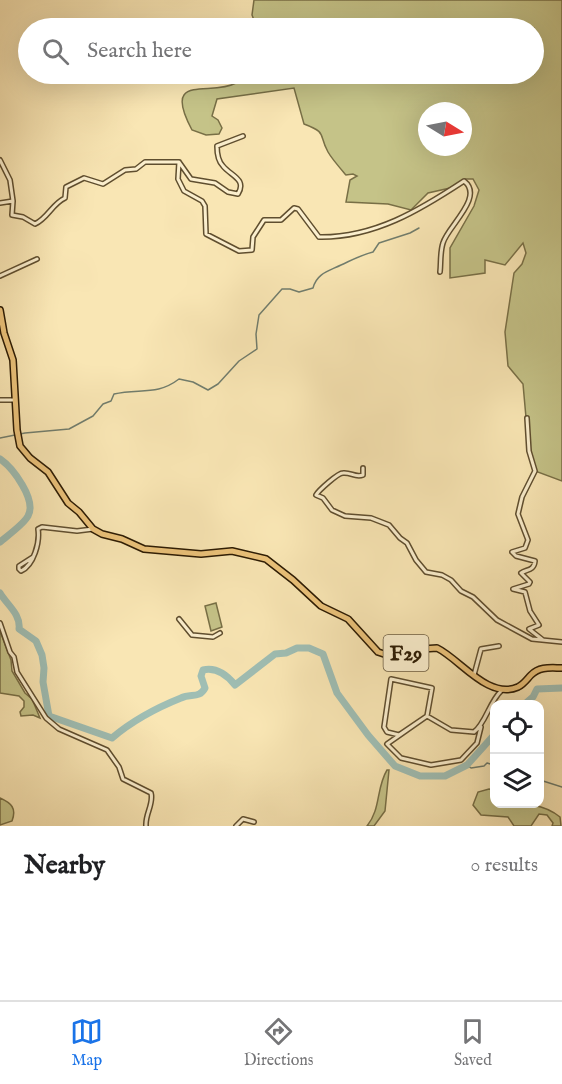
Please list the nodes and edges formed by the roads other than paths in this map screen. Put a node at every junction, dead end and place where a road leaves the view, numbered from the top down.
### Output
1 (243, 136) dead end
2 (0, 160) edge
3 (179, 162) junction
4 (13, 201) junction
5 (0, 203) edge
6 (37, 259) dead end
7 (440, 272) dead end
8 (0, 276) edge
9 (0, 310) edge
10 (0, 400) edge
11 (15, 400) junction
12 (527, 418) dead end
13 (363, 468) dead end
14 (93, 529) junction
15 (33, 557) junction
16 (179, 619) dead end
17 (0, 623) edge
18 (220, 633) dead end
19 (544, 641) junction
20 (562, 642) edge
21 (499, 646) dead end
22 (562, 668) edge
23 (474, 677) junction
24 (503, 688) junction
25 (427, 716) junction
26 (482, 727) junction
27 (254, 822) dead end
28 (146, 826) edge
29 (237, 826) edge

1 - 3 street
2 - 4 street
3 - 4 street
3 - 7 street
4 - 5 street
6 - 8 street
9 - 11 main road, F29
10 - 11 street
11 - 14 main road, F29
12 - 19 street
13 - 19 street
14 - 15 street
14 - 23 main road, F29
15 - 15 street
16 - 18 street
17 - 28 street
19 - 20 street
21 - 23 street
22 - 24 main road
23 - 24 main road, F29
24 - 26 street
25 - 25 street
25 - 26 street
25 - 26 street
27 - 29 street

